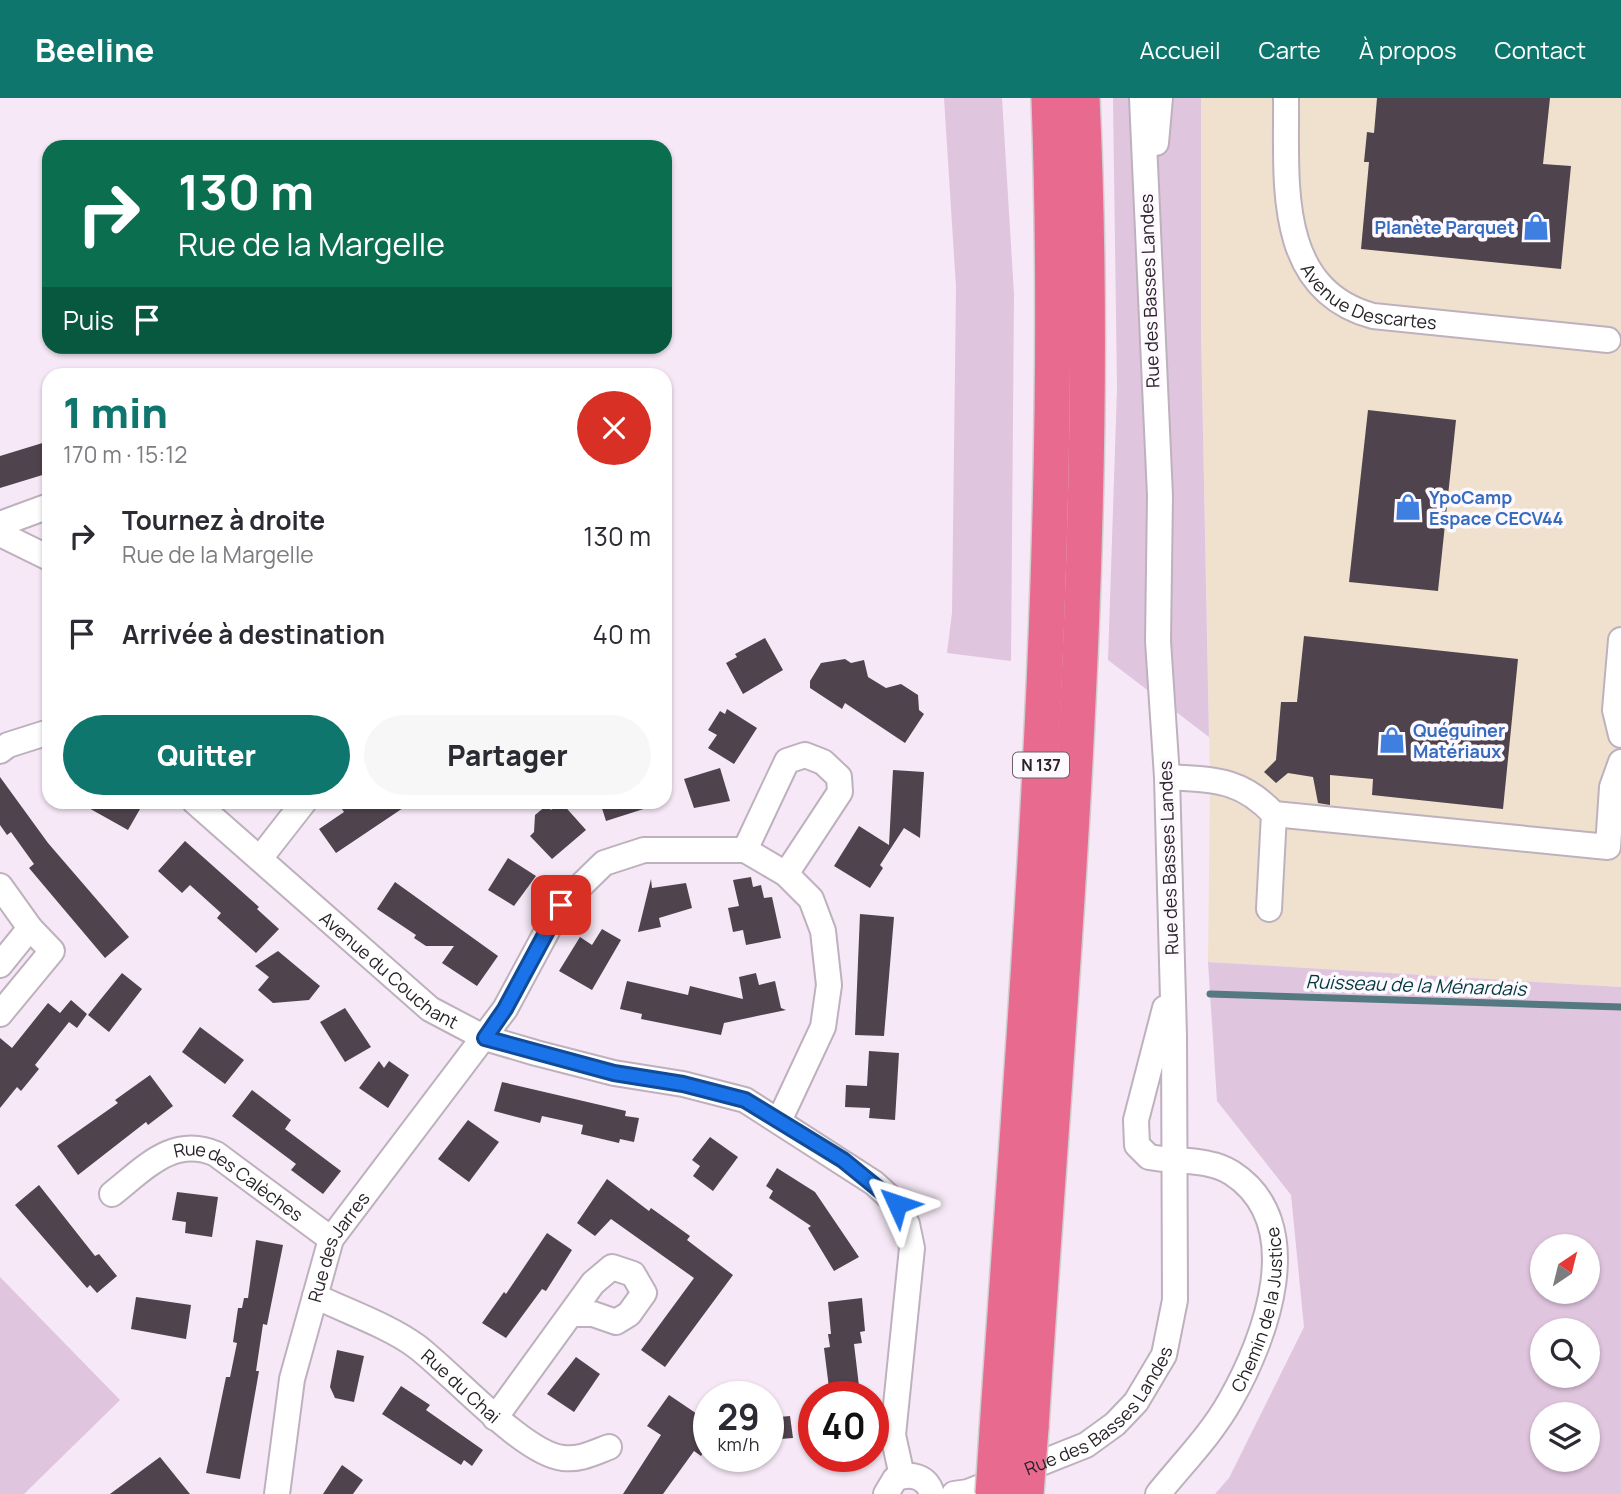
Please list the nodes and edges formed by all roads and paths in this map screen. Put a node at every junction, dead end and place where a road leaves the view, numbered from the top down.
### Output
1 (1049, 98) edge
2 (1082, 98) edge
3 (1142, 98) edge
4 (1160, 98) edge
5 (1286, 98) edge
6 (1148, 234) junction
7 (1617, 341) edge
8 (42, 509) edge
9 (0, 524) edge
10 (0, 534) edge
11 (42, 557) edge
12 (1621, 640) edge
13 (42, 734) edge
14 (1621, 735) edge
15 (0, 751) edge
16 (1621, 762) edge
17 (1167, 777) junction
18 (203, 809) edge
19 (299, 809) edge
20 (1274, 814) junction
21 (745, 850) junction
22 (261, 857) junction
23 (786, 874) junction
24 (0, 886) edge
25 (1269, 909) dead end
26 (30, 928) junction
27 (0, 965) edge
28 (1172, 984) junction
29 (0, 1014) edge
30 (485, 1038) junction
31 (779, 1121) junction
32 (1174, 1160) junction
33 (111, 1194) dead end
34 (331, 1239) junction
35 (315, 1296) junction
36 (572, 1314) dead end
37 (495, 1418) junction
38 (609, 1447) dead end
39 (894, 1485) edge
40 (277, 1494) edge
41 (932, 1494) edge
42 (954, 1494) edge
43 (993, 1494) edge
44 (1027, 1494) edge
45 (1158, 1494) edge

1 - 43 highway, N 137, bridge
2 - 44 highway, N 137, bridge
3 - 6 street, Rue des Basses Landes
4 - 6 street
5 - 7 street, Avenue Descartes
6 - 17 street, Rue des Basses Landes
8 - 9 street
10 - 11 street
12 - 14 street
13 - 15 street
16 - 20 street
17 - 20 street
17 - 28 street, Rue des Basses Landes
18 - 22 street, Avenue du Couchant
19 - 22 street
20 - 25 street
21 - 23 street
21 - 23 street
21 - 30 street, Rue des Jarres
22 - 30 street, Avenue du Couchant
23 - 31 street
24 - 26 street
26 - 27 street
26 - 29 street
28 - 32 street, Rue des Basses Landes
28 - 32 street, Chemin de la Justice
30 - 31 street, Avenue du Couchant
30 - 34 street, Rue des Jarres
31 - 39 street, Avenue du Couchant
32 - 42 street, Rue des Basses Landes
32 - 45 street, Chemin de la Justice
33 - 34 street, Rue des Calèches
34 - 35 street, Rue des Jarres
35 - 37 street, Rue du Chai
35 - 40 street, Rue des Jarres
36 - 37 street
37 - 38 street, Rue du Chai
39 - 41 street

